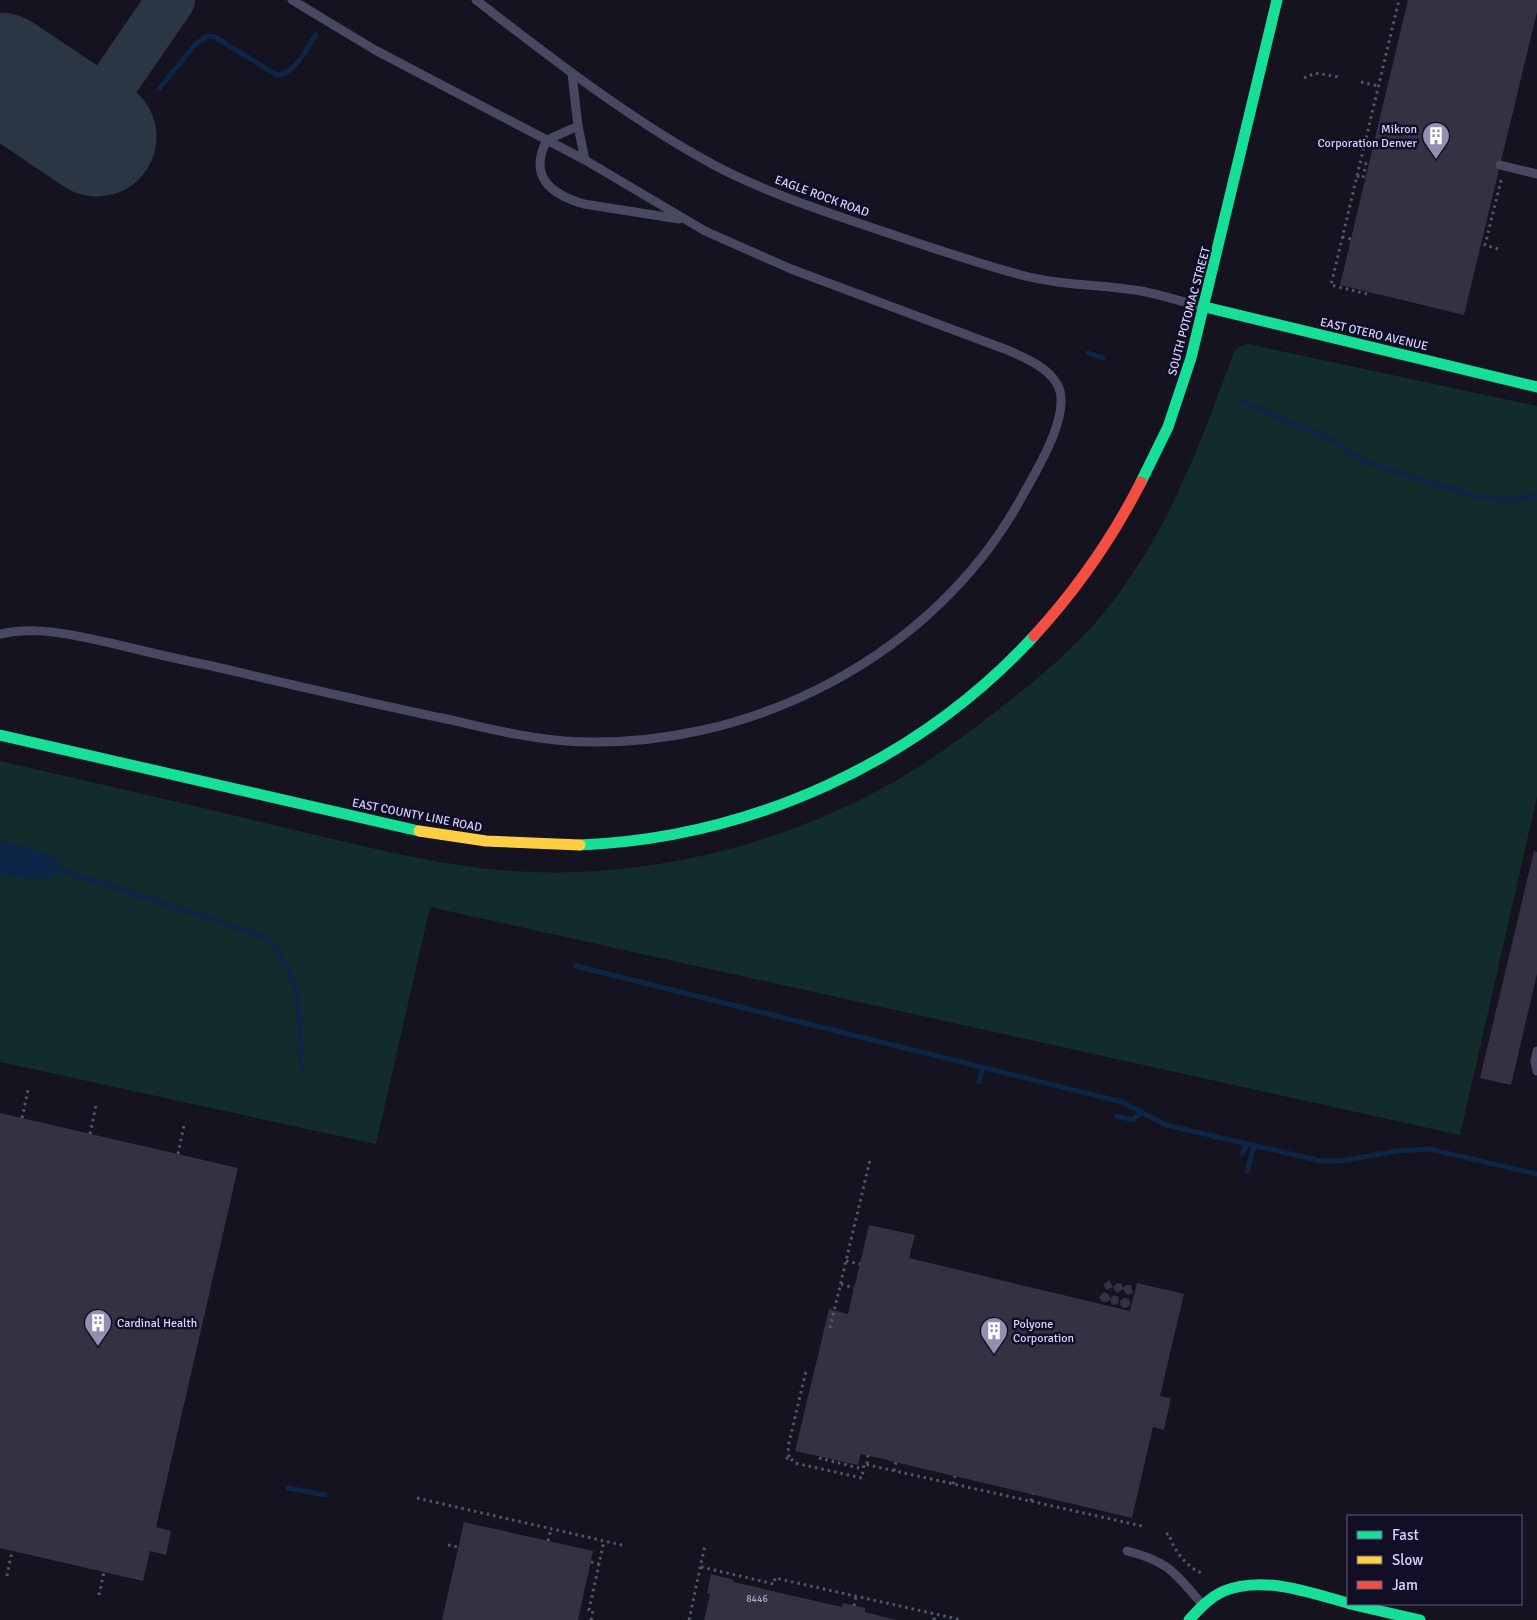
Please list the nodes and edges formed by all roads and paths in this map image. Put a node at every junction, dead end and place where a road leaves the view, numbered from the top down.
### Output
1 (292, 0) edge
2 (476, 0) edge
3 (1278, 0) edge
4 (1399, 0) edge
5 (572, 74) junction
6 (1304, 78) dead end
7 (1339, 78) dead end
8 (1361, 82) dead end
9 (1378, 86) junction
10 (578, 126) junction
11 (547, 140) junction
12 (584, 160) junction
13 (1369, 163) dead end
14 (1502, 165) joint
15 (1537, 174) edge
16 (1357, 176) junction
17 (684, 220) junction
18 (1342, 237) junction
19 (1351, 239) dead end
20 (1498, 249) dead end
21 (1367, 294) dead end
22 (1205, 307) junction
23 (1537, 387) edge
24 (0, 634) edge
25 (0, 735) edge
26 (884, 758) joint
27 (1537, 1051) edge
28 (1537, 1071) edge
29 (28, 1090) dead end
30 (96, 1105) dead end
31 (22, 1118) dead end
32 (184, 1125) dead end
33 (90, 1134) dead end
34 (178, 1154) dead end
35 (870, 1160) dead end
36 (846, 1261) junction
37 (860, 1264) dead end
38 (841, 1284) junction
39 (854, 1288) dead end
40 (830, 1328) dead end
41 (806, 1371) dead end
42 (868, 1455) dead end
43 (896, 1462) dead end
44 (867, 1464) junction
45 (816, 1468) junction
46 (863, 1469) junction
47 (894, 1471) junction
48 (955, 1476) dead end
49 (953, 1484) junction
50 (1032, 1494) dead end
51 (417, 1498) dead end
52 (1031, 1501) junction
53 (1142, 1526) dead end
54 (551, 1529) junction
55 (1166, 1534) dead end
56 (548, 1541) dead end
57 (604, 1541) junction
58 (448, 1545) dead end
59 (705, 1545) dead end
60 (626, 1546) dead end
61 (458, 1547) dead end
62 (12, 1551) dead end
63 (1127, 1551) dead end
64 (591, 1562) dead end
65 (599, 1564) junction
66 (701, 1567) junction
67 (104, 1572) dead end
68 (728, 1573) junction
69 (1204, 1574) dead end
70 (7, 1576) dead end
71 (726, 1578) dead end
72 (99, 1595) dead end
73 (856, 1596) junction
74 (1202, 1604) junction
75 (1347, 1604) edge
76 (1353, 1605) edge
77 (854, 1606) dead end
78 (935, 1614) junction
79 (591, 1620) edge
80 (689, 1620) edge
81 (934, 1620) edge
82 (962, 1620) edge
83 (1189, 1620) edge
84 (1420, 1620) edge

1 - 11 lane
2 - 5 lane, EAGLE ROCK ROAD
3 - 22 main road, SOUTH POTOMAC STREET
4 - 9 path
5 - 10 lane
5 - 22 lane, EAGLE ROCK ROAD
6 - 7 path
8 - 9 path
9 - 16 path
10 - 11 lane
10 - 12 lane
11 - 12 lane
11 - 17 lane
12 - 17 lane
13 - 16 path
14 - 15 lane
14 - 20 path
16 - 18 path
17 - 24 lane
18 - 19 path
18 - 21 path
22 - 23 main road, EAST OTERO AVENUE
22 - 26 main road, SOUTH POTOMAC STREET
25 - 26 main road, EAST COUNTY LINE ROAD
27 - 28 lane
29 - 31 path
30 - 33 path
32 - 34 path
35 - 36 path
36 - 37 path
36 - 38 path
38 - 39 path
38 - 40 path
41 - 45 path
42 - 44 path
43 - 47 path
44 - 46 path
44 - 47 path
45 - 46 path
45 - 46 path
47 - 49 path
48 - 49 path
49 - 52 path
50 - 52 path
51 - 54 path
52 - 53 path
54 - 56 path
54 - 57 path
55 - 69 path
57 - 60 path
57 - 65 path
58 - 61 path
59 - 66 path
62 - 70 path
63 - 74 lane
64 - 65 path
65 - 79 path
66 - 68 path
66 - 80 path
67 - 72 path
68 - 71 path
68 - 73 path
73 - 77 path
73 - 78 path
74 - 75 main road
74 - 83 main road
76 - 84 main road
78 - 81 path
78 - 82 path

